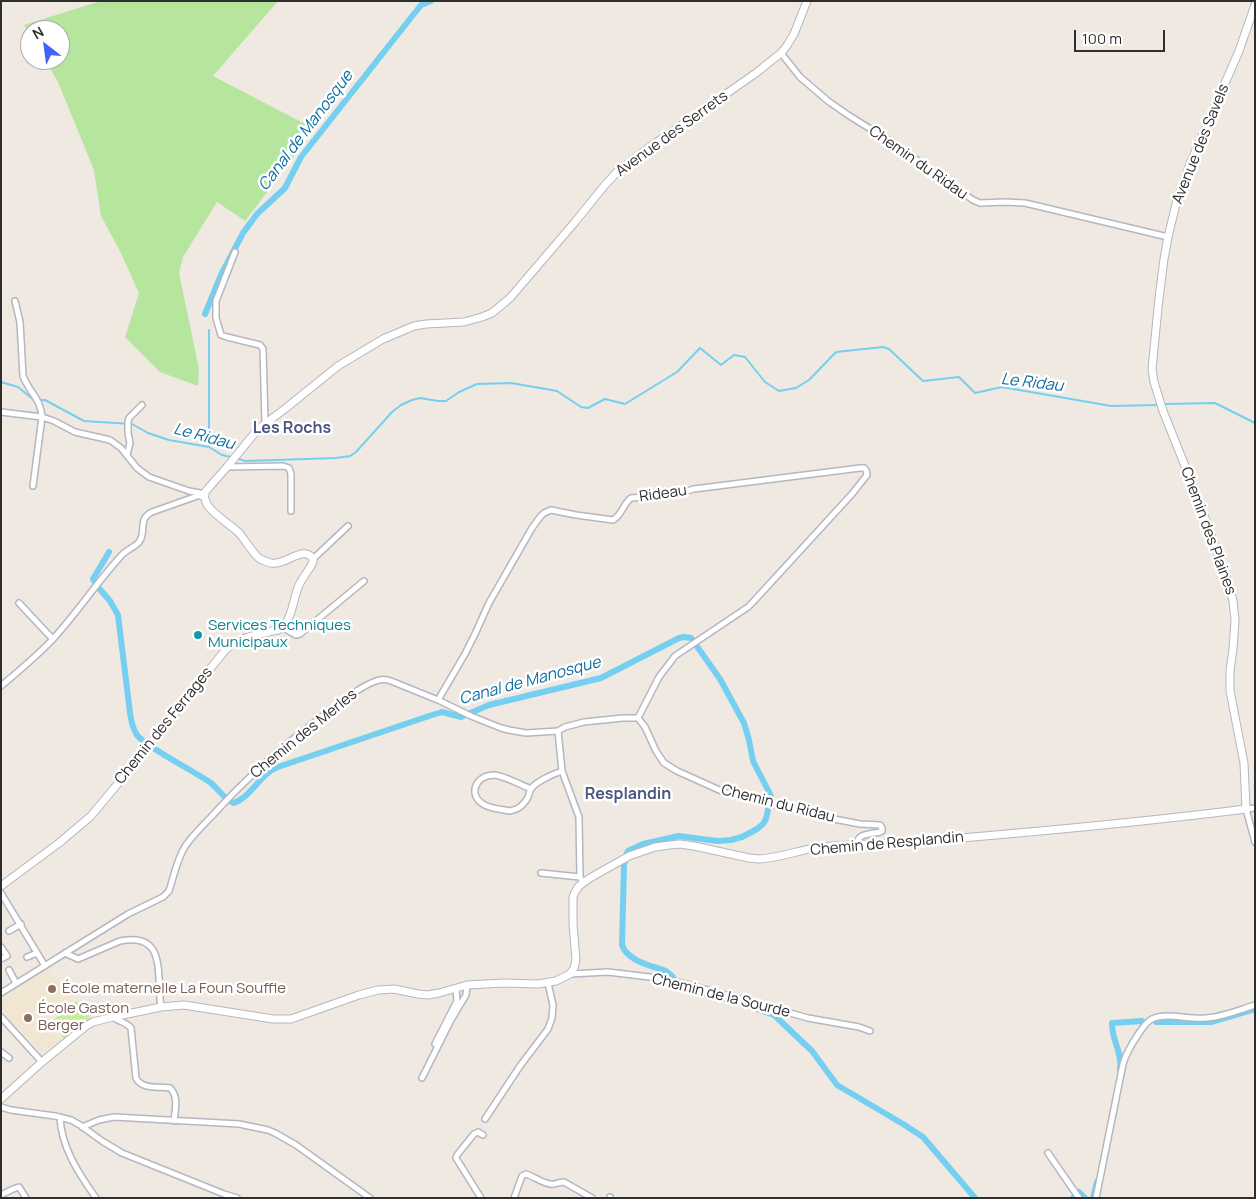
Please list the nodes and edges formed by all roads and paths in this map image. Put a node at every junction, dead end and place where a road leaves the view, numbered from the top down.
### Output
1 (807, 1) edge
2 (1255, 5) edge
3 (781, 53) junction
4 (1168, 237) junction
5 (235, 252) dead end
6 (15, 301) dead end
7 (142, 405) dead end
8 (1162, 408) joint
9 (1, 412) edge
10 (42, 417) junction
11 (265, 422) junction
12 (127, 455) junction
13 (231, 461) junction
14 (33, 486) dead end
15 (202, 494) junction
16 (291, 511) dead end
17 (348, 526) dead end
18 (313, 560) junction
19 (364, 581) dead end
20 (20, 604) dead end
21 (282, 627) junction
22 (53, 639) junction
23 (1, 686) edge
24 (438, 700) junction
25 (638, 718) junction
26 (558, 731) junction
27 (562, 771) junction
28 (531, 789) junction
29 (1255, 808) edge
30 (1246, 809) junction
31 (1255, 842) edge
32 (856, 845) junction
33 (541, 873) dead end
34 (582, 880) junction
35 (1, 886) edge
36 (1, 892) edge
37 (20, 924) junction
38 (9, 931) dead end
39 (1, 947) edge
40 (37, 953) junction
41 (65, 953) junction
42 (27, 958) dead end
43 (1, 959) edge
44 (45, 966) junction
45 (9, 970) dead end
46 (570, 974) junction
47 (16, 983) junction
48 (548, 983) junction
49 (467, 985) junction
50 (456, 989) junction
51 (1, 993) edge
52 (1255, 1005) edge
53 (160, 1007) junction
54 (1, 1017) edge
55 (113, 1017) junction
56 (870, 1031) dead end
57 (435, 1044) dead end
58 (1, 1052) edge
59 (9, 1058) dead end
60 (42, 1062) junction
61 (422, 1078) dead end
62 (1, 1099) edge
63 (1, 1107) edge
64 (60, 1117) junction
65 (485, 1119) dead end
66 (174, 1121) junction
67 (82, 1127) junction
68 (483, 1135) dead end
69 (1048, 1153) dead end
70 (1, 1196) edge
71 (26, 1198) edge
72 (96, 1198) edge
73 (237, 1198) edge
74 (370, 1198) edge
75 (481, 1198) edge
76 (514, 1198) edge
77 (592, 1198) edge
78 (1079, 1198) edge
79 (1096, 1198) edge

1 - 3 street, Avenue des Serrets
2 - 4 street, Avenue des Savels
3 - 4 street, Chemin du Ridau
3 - 11 street, Avenue des Serrets
4 - 8 street, Avenue des Savels
5 - 11 street
6 - 10 street
7 - 12 street
8 - 30 street, Chemin des Plaines
9 - 10 street
10 - 12 street
10 - 14 street
11 - 13 street, Avenue des Serrets
12 - 15 street
13 - 15 street, Avenue des Serrets
13 - 16 street
15 - 18 street
15 - 22 street
17 - 18 street
18 - 21 street
19 - 21 street
20 - 22 street
21 - 35 street, Chemin des Ferrages
22 - 23 street
24 - 25 street, Rideau
24 - 26 street, Chemin des Merles
24 - 41 street, Chemin des Merles
25 - 26 street, Chemin des Merles
25 - 32 street, Chemin du Ridau
26 - 27 street
27 - 28 street
27 - 34 street
28 - 28 street
29 - 30 street
30 - 31 street
30 - 32 street, Chemin de Resplandin
32 - 34 street, Chemin de Resplandin
33 - 34 street
34 - 46 street
36 - 37 street
37 - 38 street
37 - 40 street
39 - 43 street
40 - 42 street
40 - 44 street
41 - 44 street, Chemin des Merles
41 - 53 street
44 - 47 street, Chemin des Merles
45 - 47 street
46 - 48 street
46 - 56 street, Chemin de la Sourde
47 - 51 street, Chemin des Merles
48 - 49 street
48 - 65 street
49 - 50 street
49 - 61 street
50 - 53 street
50 - 57 street
52 - 79 street
53 - 55 street
54 - 60 street
55 - 60 street
55 - 66 street
58 - 59 street
60 - 62 street
63 - 64 street
64 - 67 street
64 - 72 street
66 - 67 street
66 - 74 street
67 - 73 street
68 - 75 street
69 - 78 street
70 - 71 street
76 - 77 street

